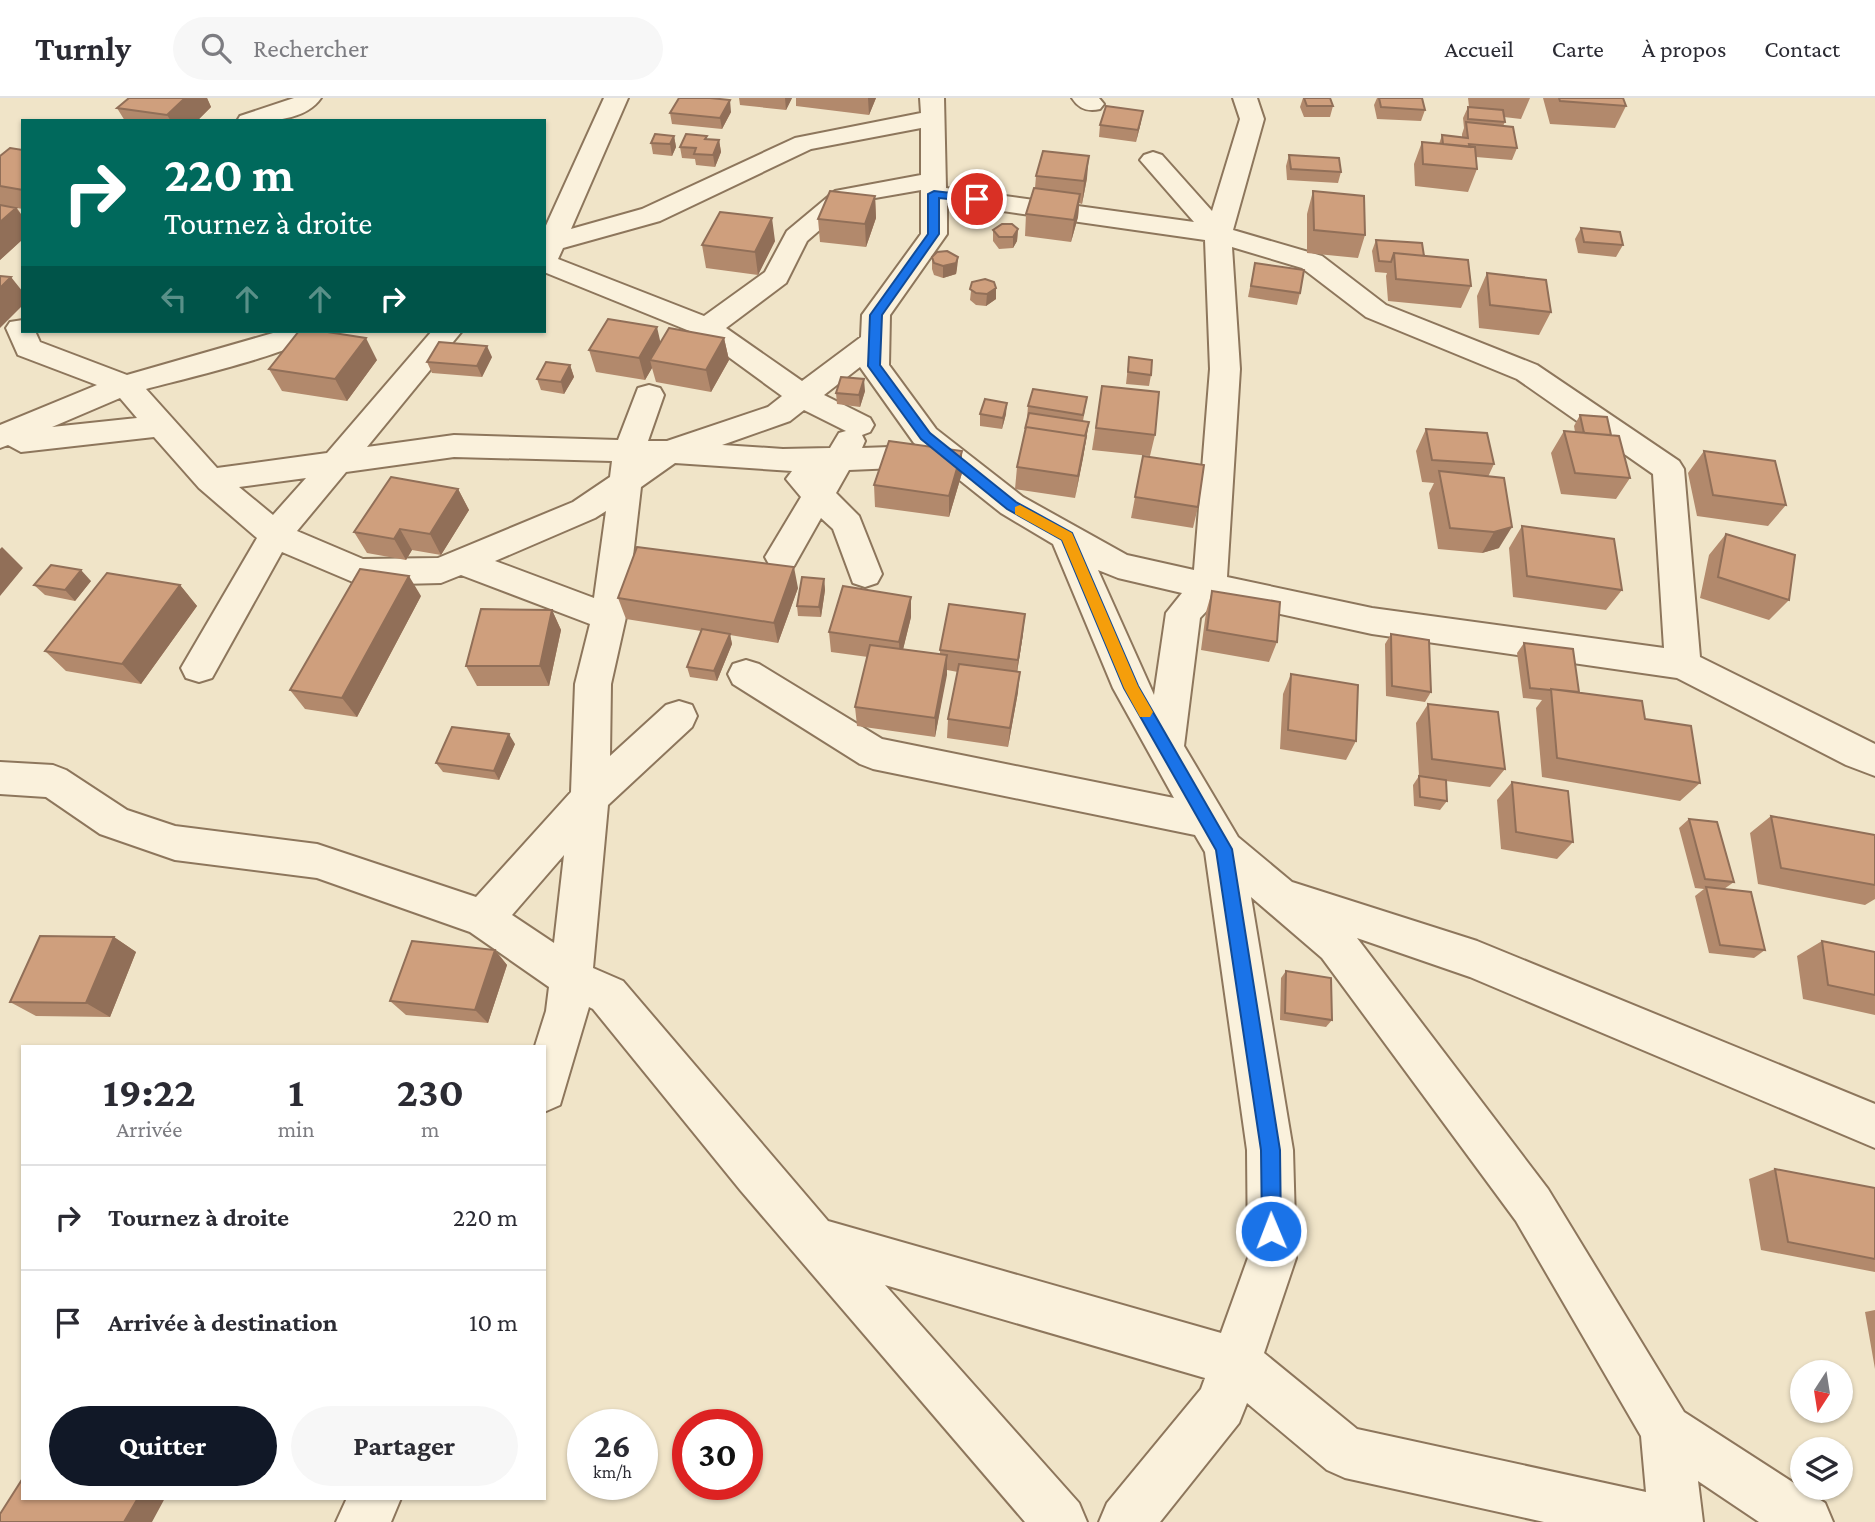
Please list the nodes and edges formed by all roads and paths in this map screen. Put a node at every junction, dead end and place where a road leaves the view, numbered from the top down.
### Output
1 (309, 98) edge
2 (616, 98) edge
3 (1242, 99) edge
4 (933, 108) edge
5 (256, 119) edge
6 (1153, 160) dead end
7 (934, 187) junction
8 (1218, 234) junction
9 (546, 253) edge
10 (19, 328) dead end
11 (707, 328) junction
12 (21, 332) edge
13 (21, 333) edge
14 (301, 333) edge
15 (446, 333) edge
16 (875, 340) junction
17 (885, 382) junction
18 (125, 385) junction
19 (649, 395) dead end
20 (802, 396) junction
21 (859, 425) junction
22 (162, 426) junction
23 (0, 437) edge
24 (0, 443) edge
25 (669, 452) junction
26 (950, 456) junction
27 (840, 459) junction
28 (783, 460) junction
29 (334, 463) junction
30 (628, 466) junction
31 (210, 480) junction
32 (818, 495) junction
33 (275, 535) junction
34 (1067, 537) junction
35 (782, 557) dead end
36 (461, 562) junction
37 (865, 574) dead end
38 (1210, 586) junction
39 (609, 617) junction
40 (1683, 665) junction
41 (199, 668) dead end
42 (746, 674) dead end
43 (679, 716) dead end
44 (1165, 748) junction
45 (1875, 760) edge
46 (0, 778) edge
47 (590, 798) junction
48 (1216, 835) junction
49 (1276, 893) junction
50 (483, 918) junction
51 (570, 978) junction
52 (546, 1083) edge
53 (1875, 1126) edge
54 (813, 1240) junction
55 (1236, 1362) junction
56 (1666, 1430) junction
57 (374, 1500) edge
58 (363, 1522) edge
59 (1060, 1522) edge
60 (1126, 1522) edge
61 (1663, 1522) edge
62 (1676, 1522) edge
63 (1806, 1522) edge

1 - 5 street
2 - 9 street
3 - 8 street
4 - 7 street
4 - 9 street
6 - 8 street
7 - 8 street
7 - 11 street
7 - 16 street
8 - 38 street
8 - 40 street
9 - 11 street
10 - 12 street
11 - 20 street
13 - 18 street
14 - 18 street
15 - 29 street
16 - 17 street
16 - 20 street
17 - 21 street
17 - 26 street
18 - 22 street
18 - 23 street
19 - 30 street
20 - 21 street
20 - 25 street
21 - 27 street
22 - 24 street
22 - 31 street
25 - 28 street
25 - 30 street
26 - 27 street
26 - 34 street
27 - 28 street
27 - 32 street
28 - 32 street
29 - 30 street
29 - 31 street
29 - 33 street
30 - 36 street
30 - 39 street
31 - 33 street
32 - 35 street
32 - 37 street
33 - 36 street
33 - 41 street
34 - 38 street
34 - 44 street
36 - 39 street
38 - 40 street
38 - 44 street
39 - 47 street
40 - 45 street
42 - 48 street
43 - 47 street
44 - 48 street
46 - 50 street
47 - 50 street
47 - 51 street
48 - 49 street
48 - 55 street
49 - 53 street
49 - 56 street
50 - 51 street
51 - 52 street
51 - 54 street
54 - 55 street
54 - 59 street
55 - 60 street
55 - 61 street
56 - 62 street
56 - 63 street
57 - 58 street

